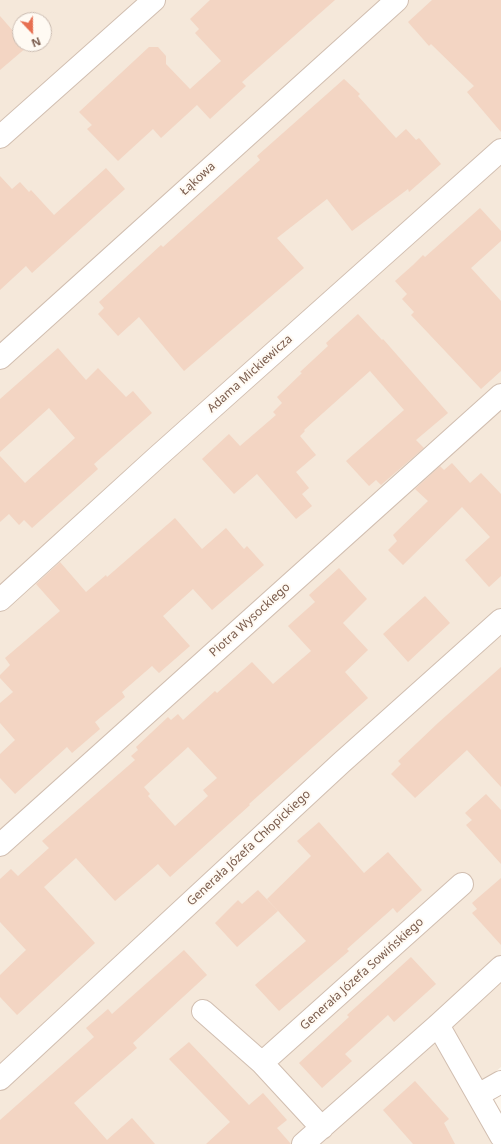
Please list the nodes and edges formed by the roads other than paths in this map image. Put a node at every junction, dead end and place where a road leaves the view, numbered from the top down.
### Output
1 (154, 0) edge
2 (397, 0) edge
3 (0, 137) edge
4 (501, 150) edge
5 (0, 358) edge
6 (501, 395) edge
7 (0, 600) edge
8 (501, 620) edge
9 (0, 845) edge
10 (462, 884) dead end
11 (501, 967) edge
12 (203, 1011) dead end
13 (438, 1025) junction
14 (262, 1063) junction
15 (0, 1079) edge
16 (501, 1082) edge
17 (478, 1095) junction
18 (322, 1128) junction
19 (501, 1136) edge
20 (303, 1144) edge

1 - 3 street
2 - 5 street, Łąkowa
4 - 7 street, Adama Mickiewicza
6 - 9 street, Piotra Wysockiego
8 - 15 street, Generała Józefa Chłopickiego
10 - 14 street, Generała Józefa Sowińskiego
11 - 13 street
12 - 14 street
13 - 17 street
13 - 18 street
14 - 18 street
16 - 17 street
17 - 19 street
18 - 20 street

